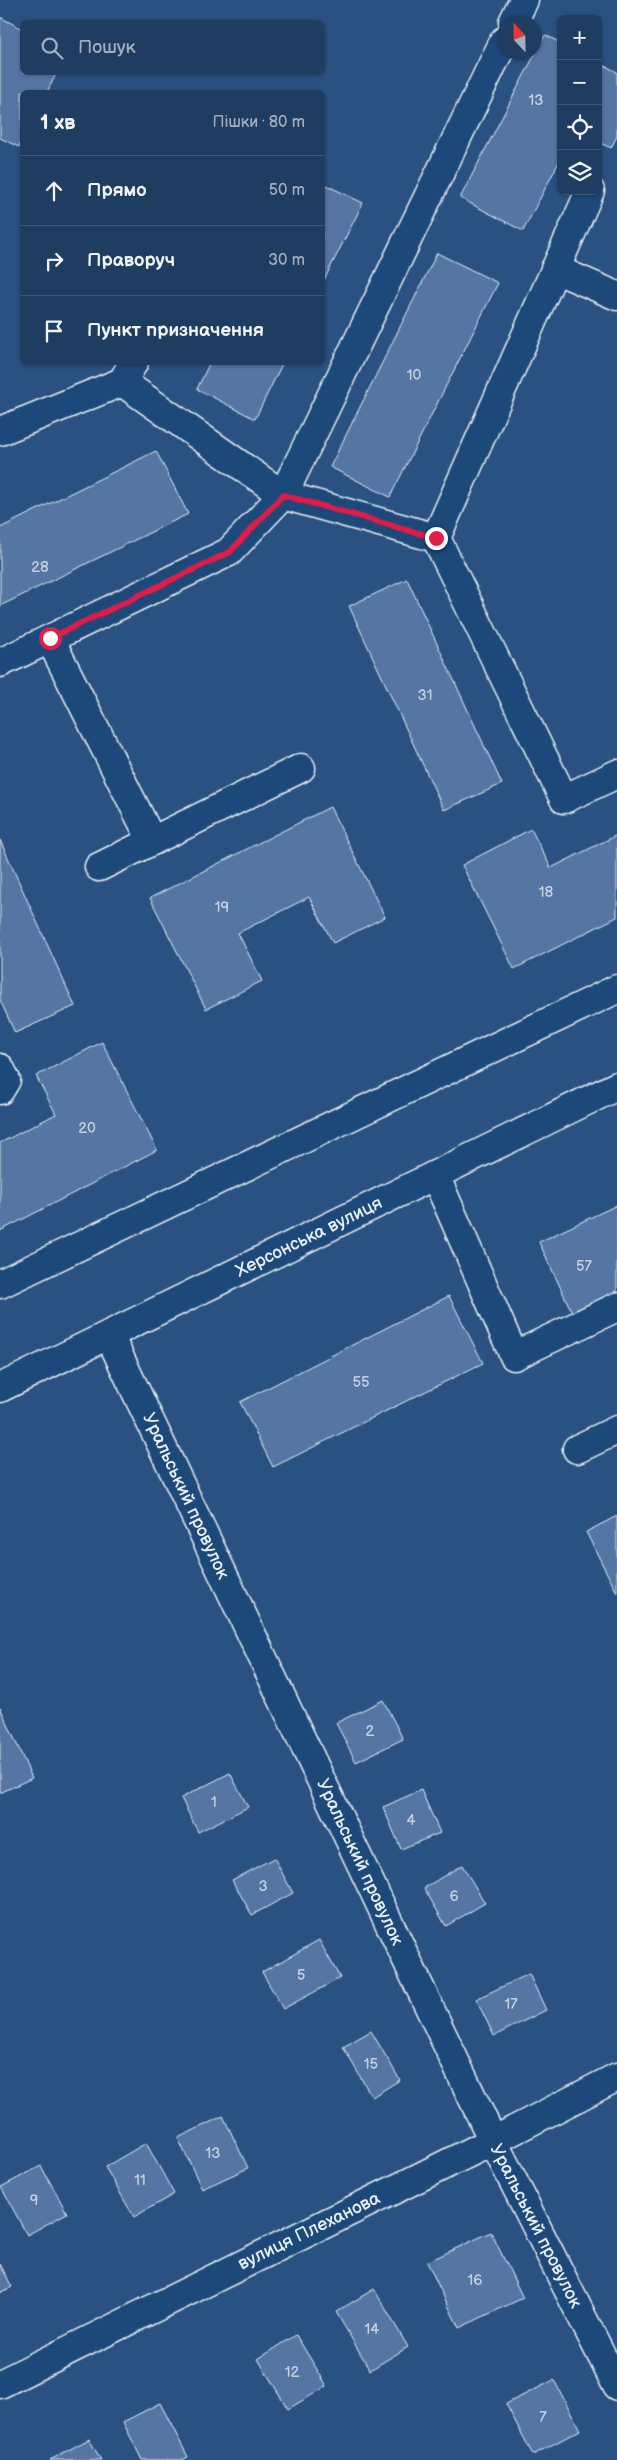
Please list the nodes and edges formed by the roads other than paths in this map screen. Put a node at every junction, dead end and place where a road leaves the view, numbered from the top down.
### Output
1 (524, 0) edge
2 (517, 15) edge
3 (497, 55) edge
4 (588, 195) edge
5 (556, 269) junction
6 (617, 296) edge
7 (128, 372) edge
8 (0, 431) edge
9 (283, 495) junction
10 (436, 538) junction
11 (50, 638) junction
12 (0, 663) edge
13 (301, 768) dead end
14 (617, 774) edge
15 (152, 841) junction
16 (98, 867) dead end
17 (617, 988) edge
18 (0, 1068) edge
19 (617, 1086) edge
20 (0, 1090) edge
21 (435, 1175) junction
22 (0, 1284) edge
23 (617, 1308) edge
24 (109, 1335) junction
25 (0, 1388) edge
26 (617, 1430) edge
27 (577, 1449) dead end
28 (617, 2077) edge
29 (493, 2141) junction
30 (0, 2384) edge
31 (617, 2386) edge

1 - 2 street
3 - 9 street
4 - 5 street
5 - 6 street
5 - 10 street
7 - 8 street
7 - 9 street
9 - 10 street
9 - 11 street
10 - 14 street
11 - 12 street
11 - 15 street
13 - 15 street
15 - 16 street
17 - 22 street
18 - 20 street
19 - 21 street, Херсонська вулиця
21 - 23 street
21 - 24 street, Херсонська вулиця
24 - 25 street, Херсонська вулиця
24 - 29 street, Уральський провулок
26 - 27 street
28 - 29 street, вулиця Плеханова
29 - 30 street, вулиця Плеханова
29 - 31 street, Уральський провулок

